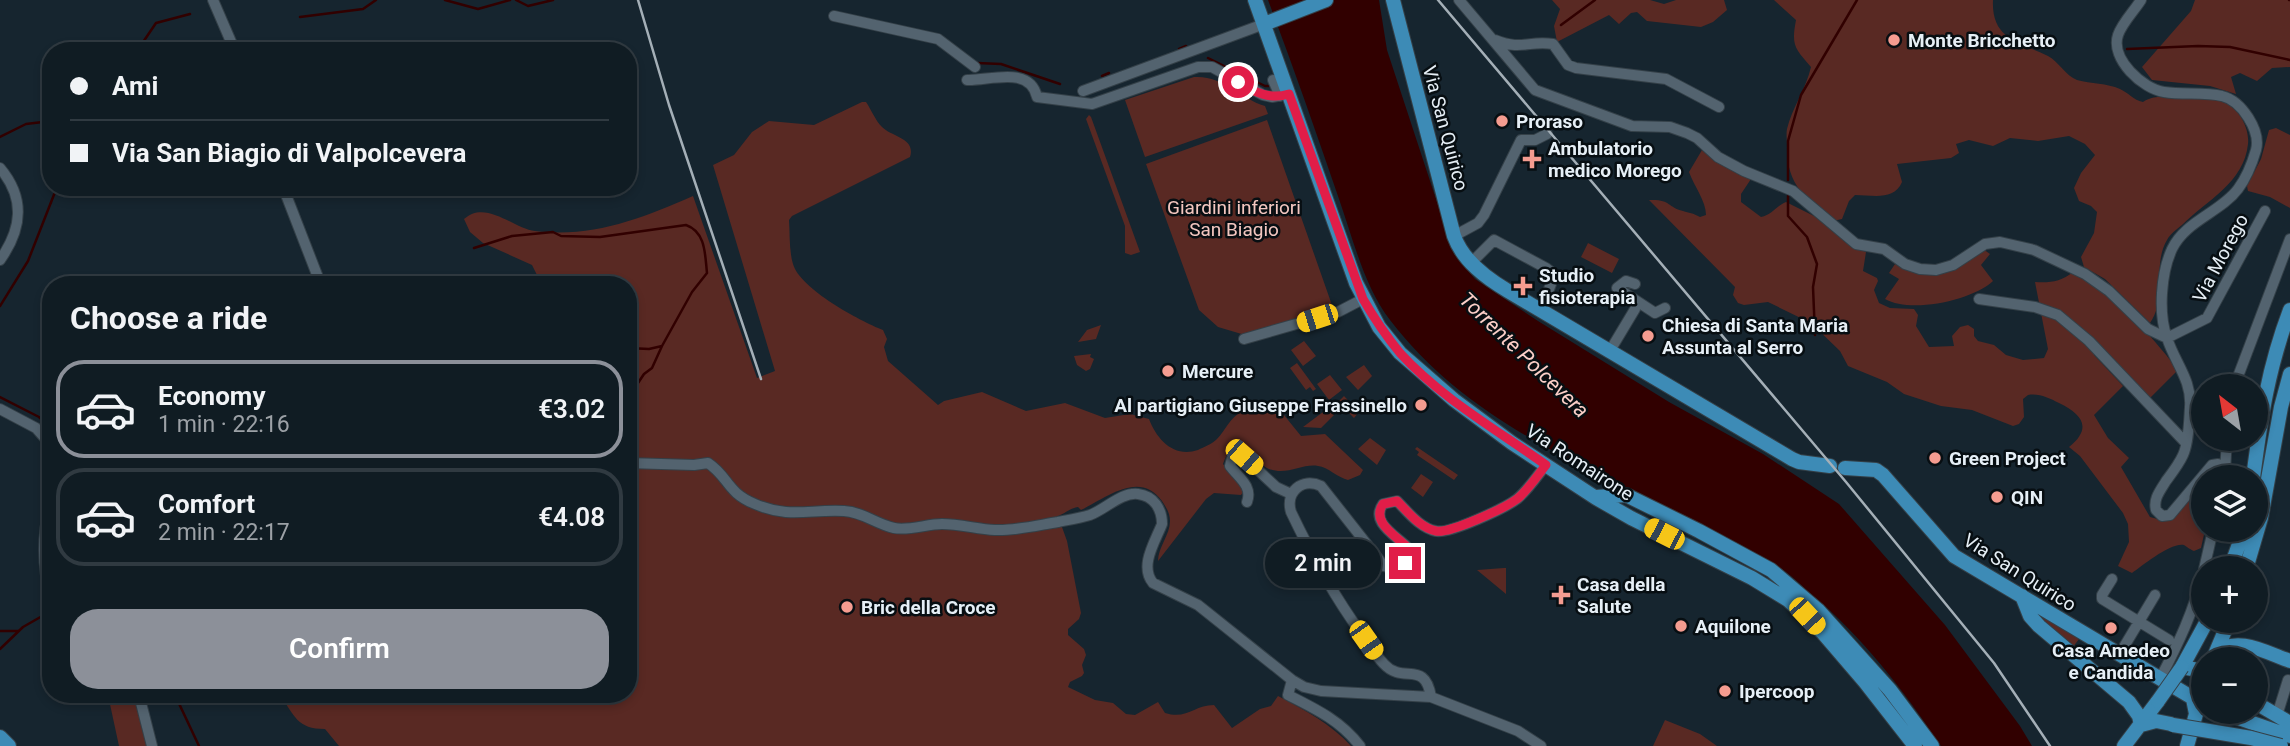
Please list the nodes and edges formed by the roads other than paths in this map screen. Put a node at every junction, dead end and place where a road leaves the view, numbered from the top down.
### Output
1 (213, 0) edge
2 (1255, 0) edge
3 (1326, 0) edge
4 (1392, 0) edge
5 (1459, 0) edge
6 (2141, 0) edge
7 (834, 16) dead end
8 (1269, 21) junction
9 (1492, 39) junction
10 (231, 42) edge
11 (975, 67) dead end
12 (967, 80) dead end
13 (1273, 80) dead end
14 (1083, 91) dead end
15 (1284, 95) junction
16 (1718, 107) dead end
17 (1547, 134) dead end
18 (0, 168) edge
19 (286, 196) edge
20 (2265, 211) dead end
21 (1454, 236) junction
22 (2290, 239) edge
23 (0, 260) edge
24 (1471, 263) junction
25 (318, 276) edge
26 (1635, 284) dead end
27 (1363, 299) junction
28 (1979, 299) dead end
29 (1637, 306) junction
30 (1665, 308) dead end
31 (1541, 310) junction
32 (2290, 310) edge
33 (2166, 338) junction
34 (1244, 339) dead end
35 (1614, 344) dead end
36 (2239, 374) edge
37 (2290, 374) edge
38 (0, 409) edge
39 (42, 435) edge
40 (2186, 443) junction
41 (637, 463) edge
42 (1546, 465) junction
43 (2255, 465) edge
44 (2191, 489) edge
45 (1291, 494) junction
46 (1596, 498) junction
47 (1247, 502) dead end
48 (1083, 516) junction
49 (1083, 529) dead end
50 (2250, 556) edge
51 (2112, 579) dead end
52 (2155, 595) dead end
53 (2022, 596) junction
54 (2191, 614) edge
55 (2139, 622) junction
56 (2200, 633) edge
57 (2233, 633) edge
58 (2169, 639) dead end
59 (2244, 645) junction
60 (2225, 647) edge
61 (2119, 655) junction
62 (2290, 661) edge
63 (2182, 667) junction
64 (2191, 669) edge
65 (2160, 679) junction
66 (1292, 680) junction
67 (2288, 680) dead end
68 (2191, 695) edge
69 (1431, 697) junction
70 (2158, 701) junction
71 (141, 703) edge
72 (2279, 709) dead end
73 (2268, 710) edge
74 (2290, 723) edge
75 (2171, 724) junction
76 (2193, 724) edge
77 (2256, 724) edge
78 (2141, 725) junction
79 (2232, 736) junction
80 (2290, 736) edge
81 (0, 737) edge
82 (9, 746) edge
83 (152, 746) edge
84 (1360, 746) edge
85 (1541, 746) edge
86 (1914, 746) edge
87 (1932, 746) edge
88 (2124, 746) edge
89 (2187, 746) edge
90 (2252, 746) edge
91 (2281, 746) edge

1 - 10 street
2 - 8 main road, Via Romairone
3 - 8 main road
4 - 21 main road, Via San Quirico
5 - 9 street
6 - 33 street, Via Morego
7 - 11 street
8 - 14 street
8 - 15 main road, Via Romairone
9 - 16 street
9 - 33 street
12 - 15 street
13 - 15 street
15 - 27 main road, Via Romairone
17 - 21 street
18 - 23 street
19 - 25 street
20 - 33 street, Via Morego
21 - 24 main road, Via San Quirico
22 - 36 street
24 - 31 main road, Via San Quirico
24 - 31 street
26 - 29 street
27 - 34 street
27 - 42 main road, Via Romairone
28 - 40 street
29 - 30 street
29 - 35 street
31 - 53 main road, Via San Quirico
32 - 43 main road
33 - 40 street, Via Morego
37 - 50 main road
38 - 39 street
40 - 44 street, Via Morego
41 - 48 street
42 - 45 street
42 - 46 main road, Via Romairone
45 - 47 street
45 - 69 street
46 - 86 main road, Via Romairone
46 - 87 main road
48 - 49 street
48 - 66 street
51 - 55 street, Via San Quirico
52 - 55 street
53 - 61 main road, Via San Quirico
53 - 78 main road
54 - 65 street
55 - 58 street, Via San Quirico
55 - 61 street
56 - 63 main road
57 - 59 main road
59 - 60 main road
59 - 62 main road
61 - 65 main road, Via San Quirico
63 - 64 main road
63 - 70 main road, bridge
65 - 68 main road, Via San Quirico
66 - 69 street
66 - 84 street
67 - 72 street
69 - 85 street
70 - 75 main road
70 - 78 main road
71 - 83 street
73 - 74 main road
75 - 78 main road
75 - 79 main road, bridge
76 - 89 main road
77 - 80 main road
78 - 88 main road
79 - 90 main road, bridge
79 - 91 main road, bridge
81 - 82 main road

